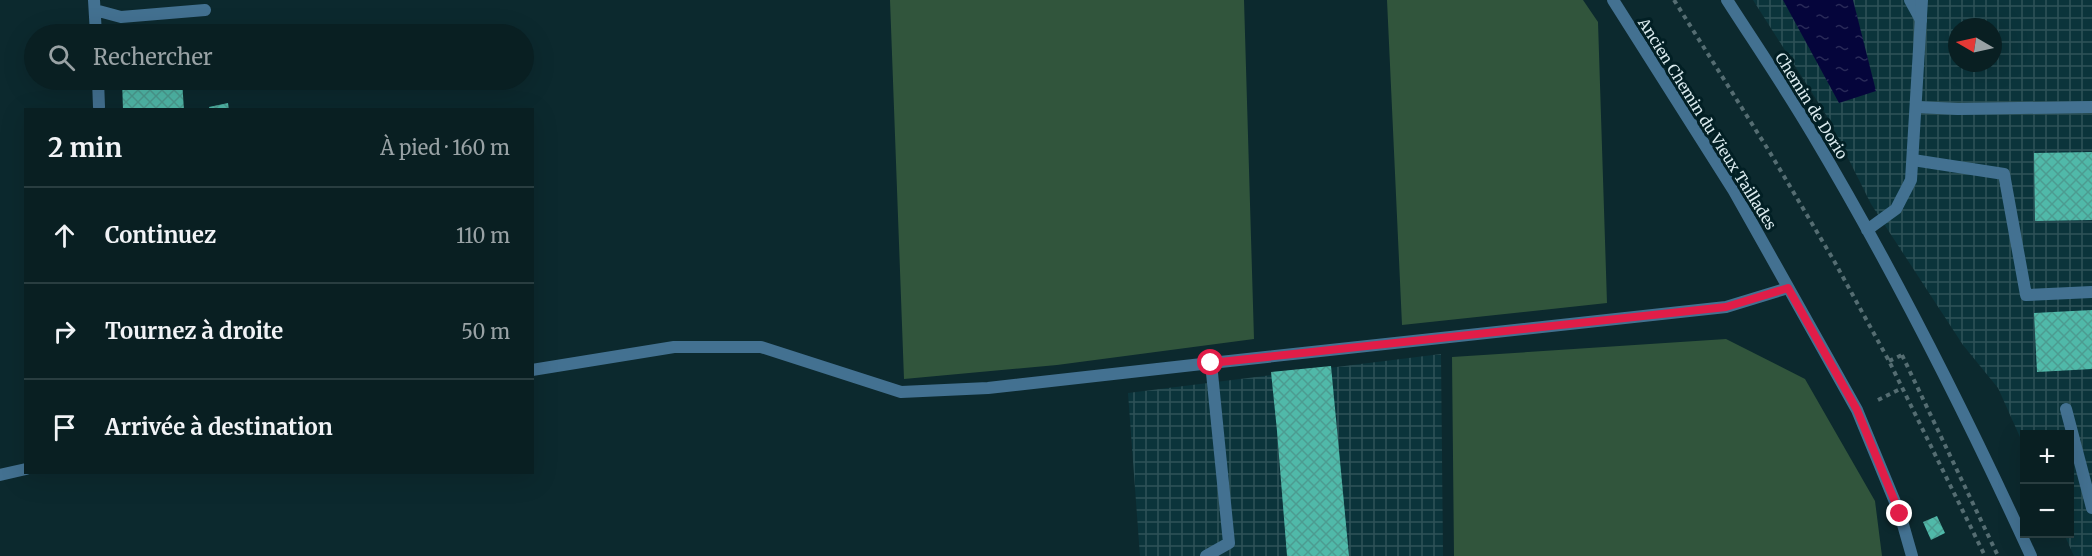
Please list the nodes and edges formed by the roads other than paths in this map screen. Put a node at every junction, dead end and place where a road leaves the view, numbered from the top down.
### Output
1 (1613, 0) edge
2 (1727, 0) edge
3 (1910, 0) edge
4 (1922, 0) edge
5 (94, 5) edge
6 (205, 10) dead end
7 (1921, 20) junction
8 (95, 24) edge
9 (98, 90) edge
10 (99, 107) dead end
11 (1917, 107) junction
12 (2092, 107) edge
13 (1913, 160) junction
14 (1867, 230) junction
15 (1788, 288) junction
16 (2092, 292) edge
17 (1211, 363) junction
18 (534, 370) edge
19 (2066, 408) dead end
20 (24, 469) edge
21 (0, 475) edge
22 (2092, 508) edge
23 (1206, 556) edge
24 (1912, 556) edge
25 (2031, 556) edge

1 - 15 street, Ancien Chemin du Vieux Taillades
2 - 14 street, Chemin de Dorio
3 - 7 street
4 - 7 street
5 - 6 street
5 - 8 street
7 - 11 street
9 - 10 street
11 - 12 street
11 - 13 street
13 - 14 street
13 - 16 street
14 - 25 street, Chemin de Dorio
15 - 17 street
15 - 24 street, Ancien Chemin du Vieux Taillades
17 - 18 street
17 - 23 street
19 - 22 street
20 - 21 street

